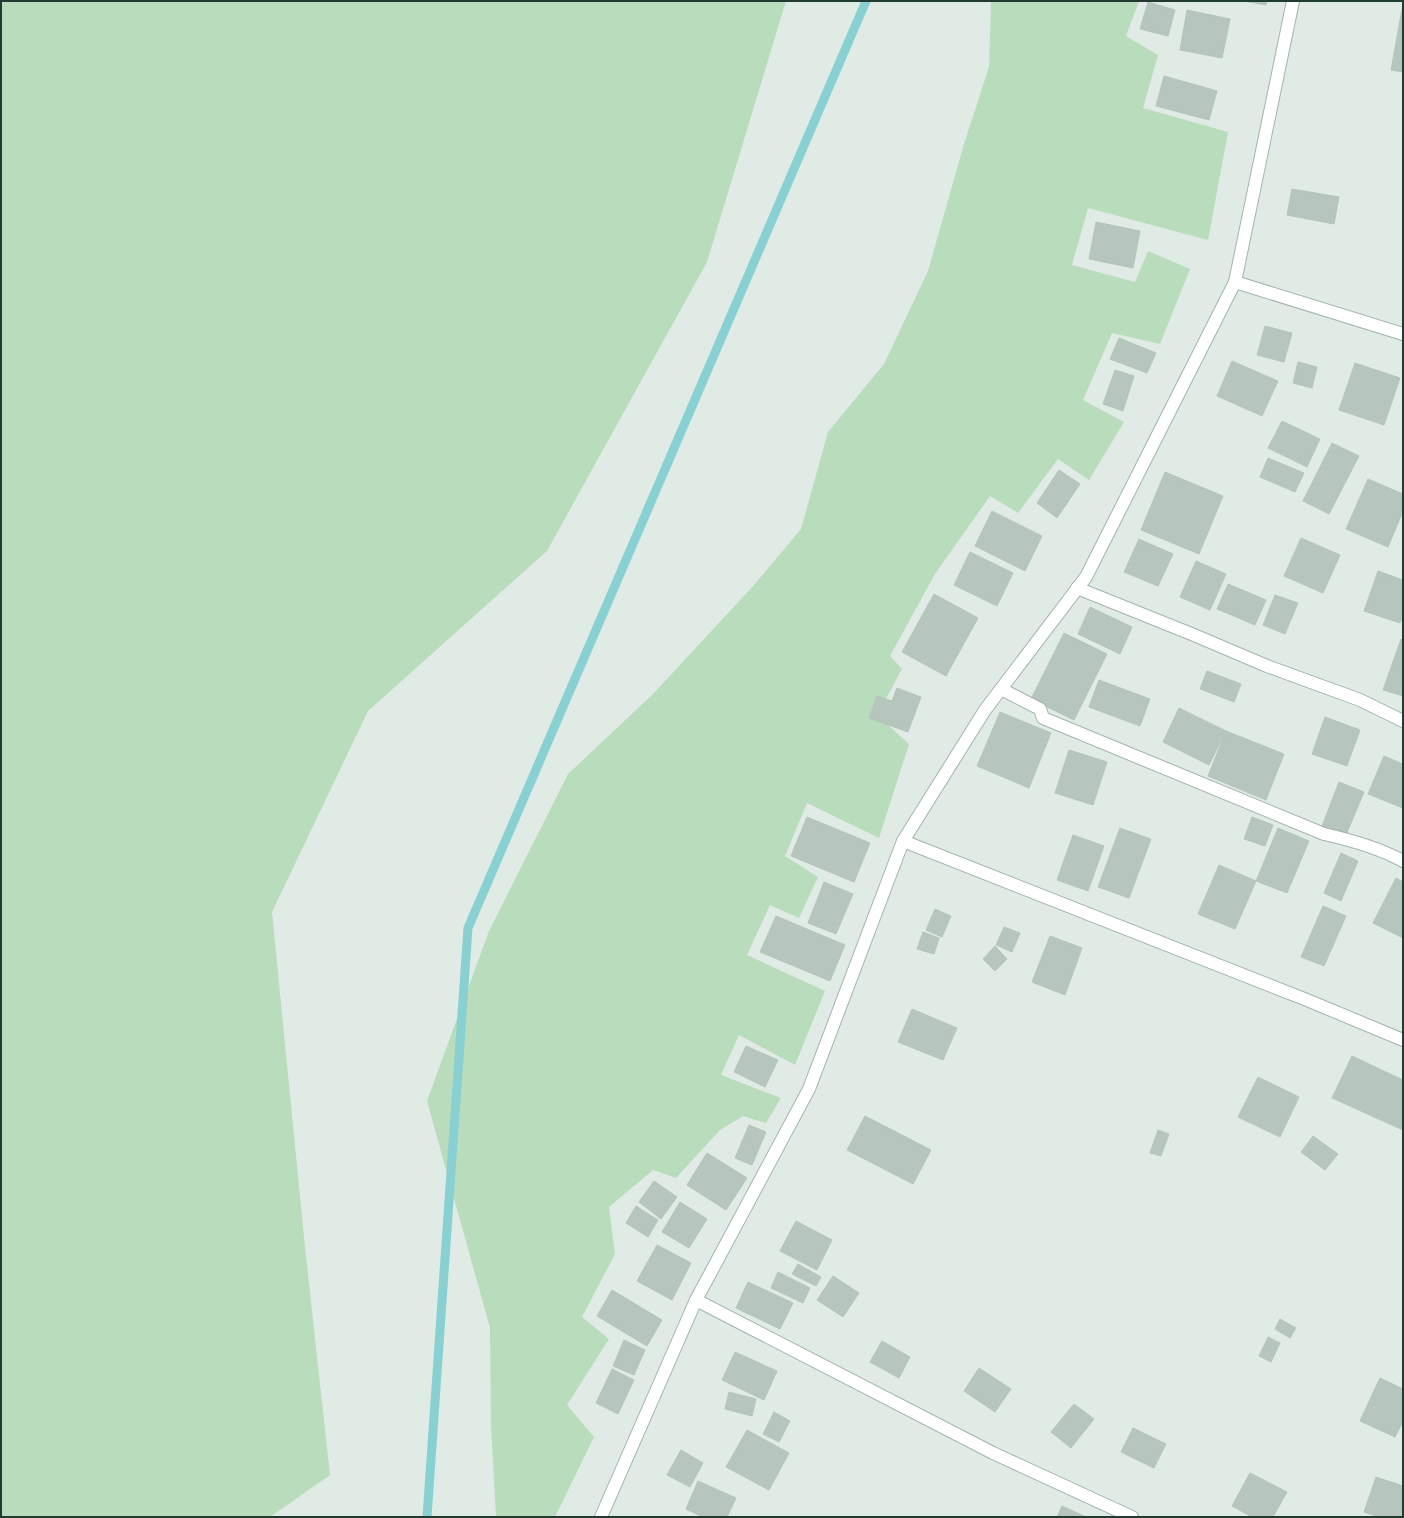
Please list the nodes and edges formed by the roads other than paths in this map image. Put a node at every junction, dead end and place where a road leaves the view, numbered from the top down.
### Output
1 (1293, 1) edge
2 (1235, 282) junction
3 (1403, 334) edge
4 (1077, 588) junction
5 (1001, 689) junction
6 (1403, 721) edge
7 (903, 841) junction
8 (1403, 861) edge
9 (1403, 1040) edge
10 (696, 1300) junction
11 (601, 1517) edge
12 (1132, 1517) edge

1 - 2 street
2 - 3 street
2 - 4 street
4 - 5 street
4 - 6 street
5 - 7 street
5 - 8 street
7 - 9 street
7 - 10 street
10 - 11 street
10 - 12 street

